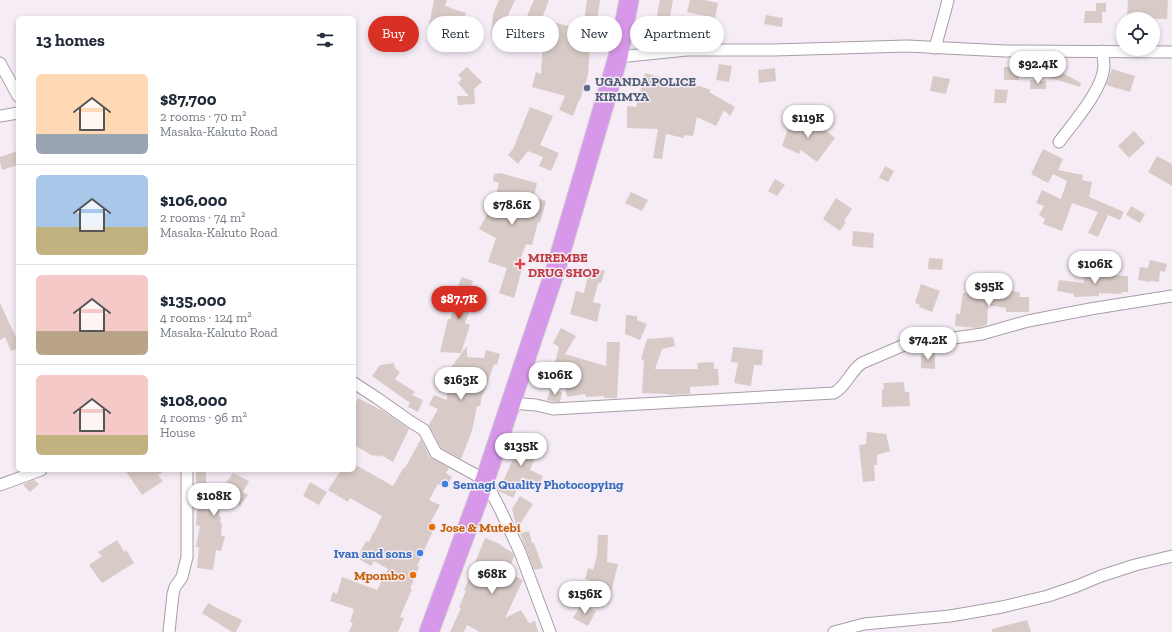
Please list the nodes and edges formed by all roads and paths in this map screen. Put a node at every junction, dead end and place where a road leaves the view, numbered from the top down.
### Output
1 (629, 0) edge
2 (948, 0) edge
3 (935, 48) junction
4 (1103, 51) junction
5 (1172, 52) edge
6 (618, 57) junction
7 (0, 63) edge
8 (16, 92) edge
9 (16, 113) edge
10 (0, 116) edge
11 (1059, 142) dead end
12 (1172, 296) edge
13 (356, 385) edge
14 (511, 402) junction
15 (36, 472) edge
16 (187, 472) edge
17 (485, 480) junction
18 (0, 485) edge
19 (1172, 556) edge
20 (169, 632) edge
21 (429, 632) edge
22 (550, 632) edge
23 (837, 632) edge

1 - 6 highway
2 - 3 street
3 - 4 street
3 - 6 street
4 - 5 street
4 - 11 street
6 - 14 highway
7 - 8 street
9 - 10 street
12 - 14 street
13 - 17 street
14 - 17 highway
15 - 18 street
16 - 20 street
17 - 21 highway
17 - 22 street
19 - 23 street

